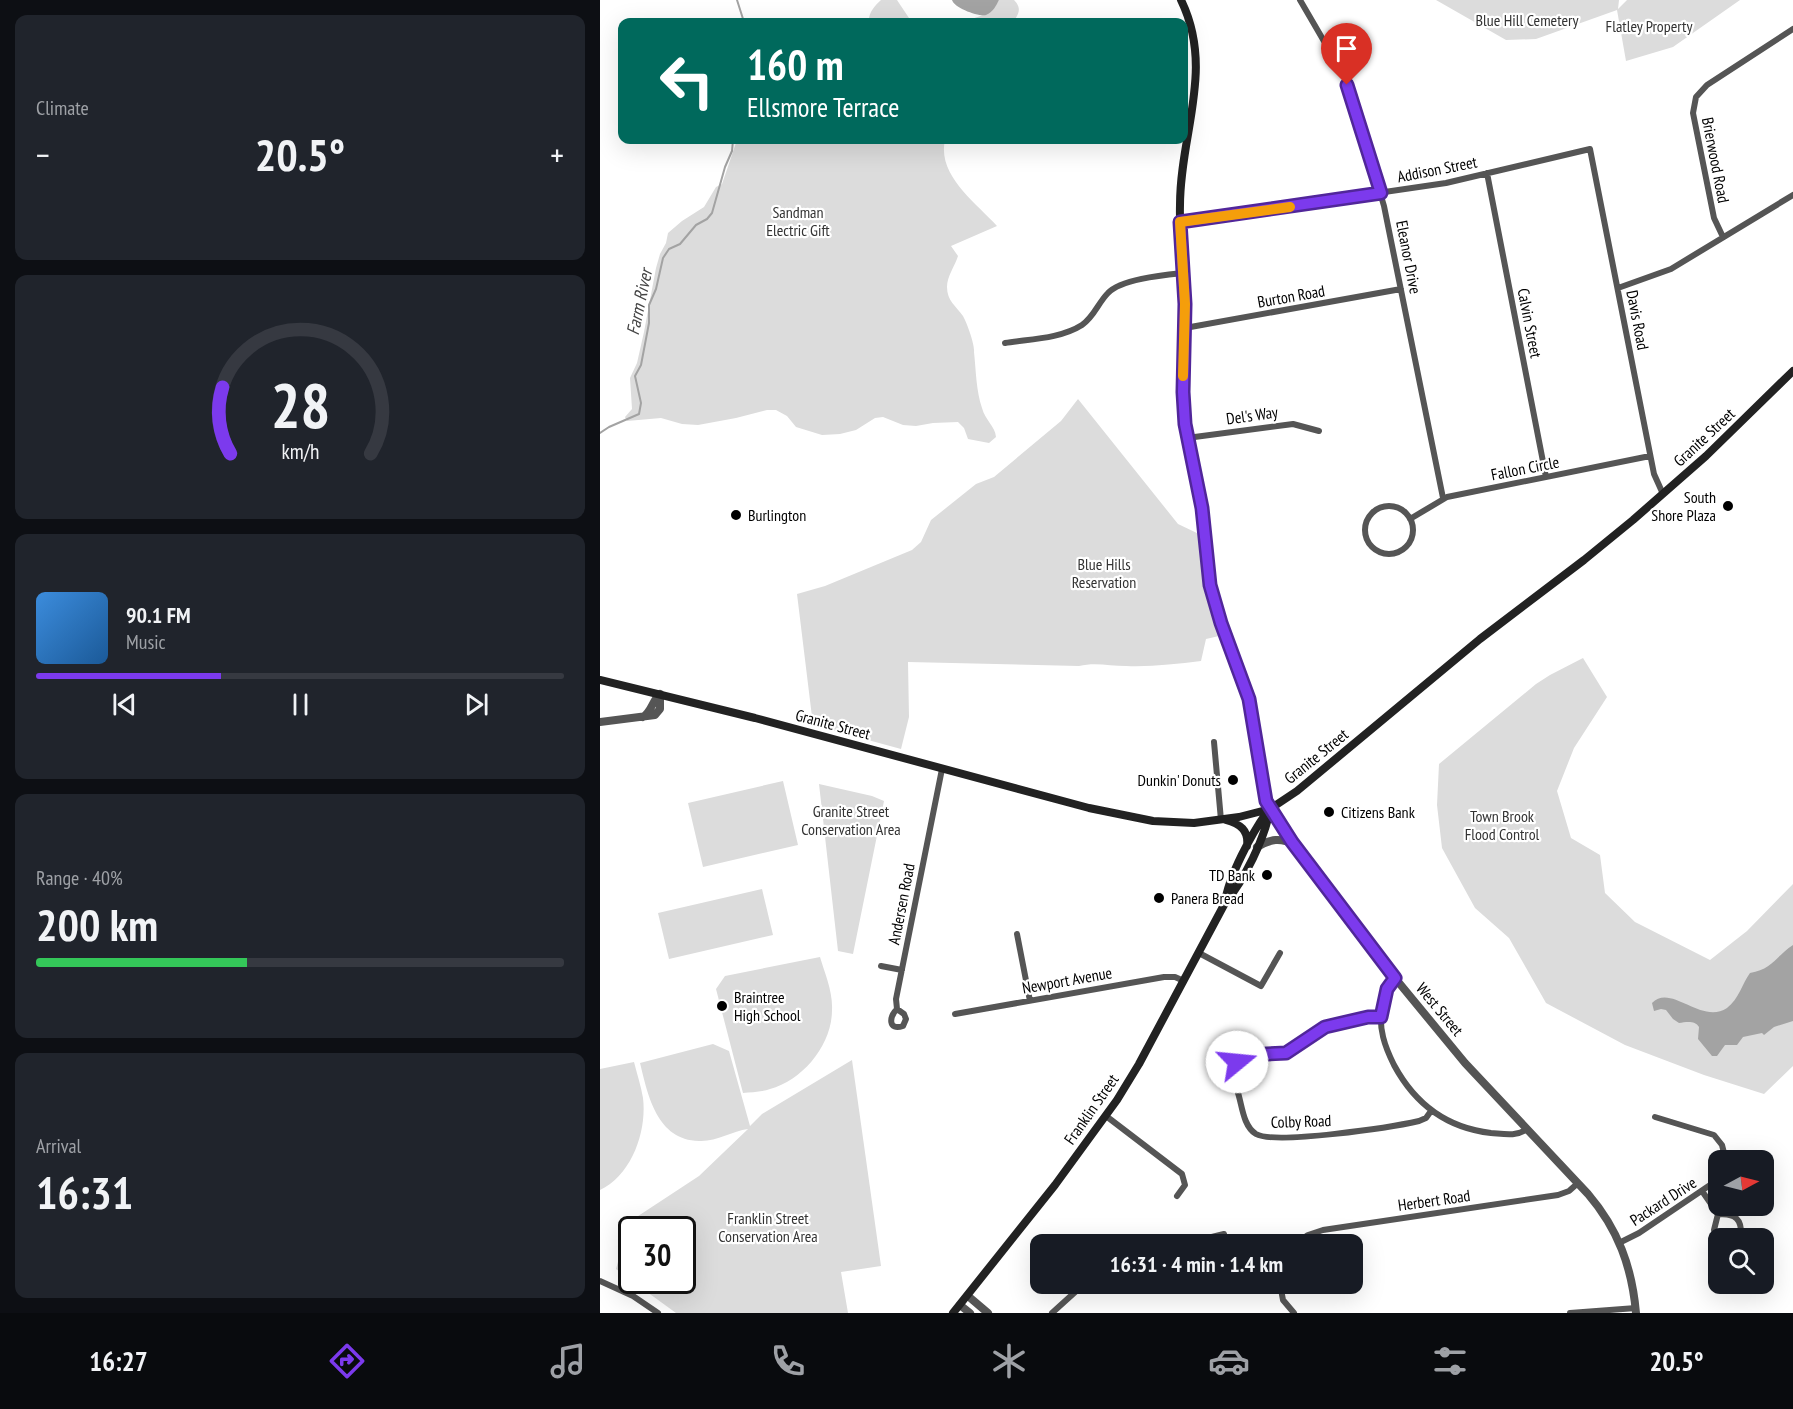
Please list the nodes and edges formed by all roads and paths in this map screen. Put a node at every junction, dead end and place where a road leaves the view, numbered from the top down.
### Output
1 (1181, 0) edge
2 (1300, 0) edge
3 (1188, 18) edge
4 (1188, 18) edge
5 (1793, 29) edge
6 (1188, 136) edge
7 (1186, 144) edge
8 (1590, 149) joint
9 (1487, 173) junction
10 (1381, 193) junction
11 (1793, 195) edge
12 (1180, 222) junction
13 (1723, 237) junction
14 (1183, 273) junction
15 (1618, 288) junction
16 (1401, 289) junction
17 (1185, 327) junction
18 (1005, 343) dead end
19 (1793, 371) edge
20 (1319, 430) dead end
21 (1187, 438) junction
22 (1650, 456) junction
23 (1546, 477) junction
24 (1663, 494) junction
25 (1443, 498) junction
26 (1410, 519) junction
27 (600, 680) edge
28 (660, 694) junction
29 (600, 722) edge
30 (1214, 742) dead end
31 (942, 769) junction
32 (1270, 809) junction
33 (1223, 820) junction
34 (1295, 846) junction
35 (1247, 847) junction
36 (1257, 847) junction
37 (1225, 903) junction
38 (1017, 934) dead end
39 (1199, 953) junction
40 (1280, 953) dead end
41 (881, 966) dead end
42 (902, 970) junction
43 (1395, 978) junction
44 (1184, 981) junction
45 (1030, 1001) junction
46 (897, 1009) dead end
47 (955, 1014) dead end
48 (1381, 1017) junction
49 (1431, 1111) junction
50 (1106, 1116) junction
51 (1655, 1117) dead end
52 (1527, 1129) junction
53 (1723, 1150) edge
54 (1578, 1183) junction
55 (1708, 1187) edge
56 (1702, 1191) junction
57 (1177, 1196) dead end
58 (1708, 1200) edge
59 (1311, 1234) edge
60 (1621, 1242) junction
61 (600, 1281) edge
62 (1073, 1294) edge
63 (1282, 1294) edge
64 (968, 1296) junction
65 (960, 1305) junction
66 (1636, 1310) edge
67 (658, 1313) edge
68 (953, 1313) edge
69 (970, 1313) edge
70 (988, 1313) edge
71 (1052, 1313) edge
72 (1294, 1313) edge
73 (1570, 1313) edge

1 - 3 main road, West Street
2 - 10 street, Eleanor Drive
4 - 6 main road, West Street
5 - 13 street, Brierwood Road
7 - 12 main road, West Street
8 - 9 street, Addison Street
8 - 15 street, Davis Road
9 - 10 street, Addison Street
9 - 23 street, Calvin Street
10 - 12 street, Addison Street
10 - 16 street, Eleanor Drive
11 - 13 street
12 - 14 main road, West Street
13 - 15 street
14 - 17 main road, West Street
14 - 18 street
15 - 22 street, Davis Road
16 - 17 street, Burton Road
16 - 25 street, Eleanor Drive
17 - 21 main road, West Street
19 - 24 main road, Granite Street
20 - 21 street, Del's Way
21 - 32 main road, West Street
22 - 23 street, Fallon Circle
22 - 24 street, Davis Road
23 - 25 street, Fallon Circle
24 - 32 main road, Granite Street
25 - 26 street, Fallon Circle
26 - 26 street
27 - 28 main road, Granite Street
28 - 29 street
28 - 31 main road, Granite Street
30 - 33 street
31 - 33 main road, Granite Street
31 - 42 street, Andersen Road
32 - 33 main road, Granite Street
32 - 34 street, West Street
32 - 35 main road, Franklin Street
32 - 36 main road, Franklin Street
33 - 35 main road
34 - 36 street
34 - 43 street, West Street
35 - 37 main road, Franklin Street
36 - 37 main road, Franklin Street
37 - 39 main road, Franklin Street
38 - 45 street
39 - 40 street
39 - 44 main road, Franklin Street
41 - 42 street
42 - 46 street, Andersen Road
43 - 48 street
43 - 52 street, West Street
44 - 45 street, Newport Avenue
44 - 50 main road, Franklin Street
45 - 47 street, Newport Avenue
48 - 49 street
48 - 49 street, Colby Road
49 - 52 street
50 - 57 street
50 - 64 main road, Franklin Street
51 - 53 street
52 - 54 street, West Street
54 - 59 street, Herbert Road
54 - 60 street, West Street
55 - 56 street, Packard Drive
56 - 58 street
56 - 60 street, Packard Drive
60 - 66 street, West Street
61 - 67 street
62 - 71 street
63 - 72 street
64 - 65 main road, Franklin Street
64 - 70 street
65 - 68 main road, Franklin Street
65 - 69 street
66 - 73 street

